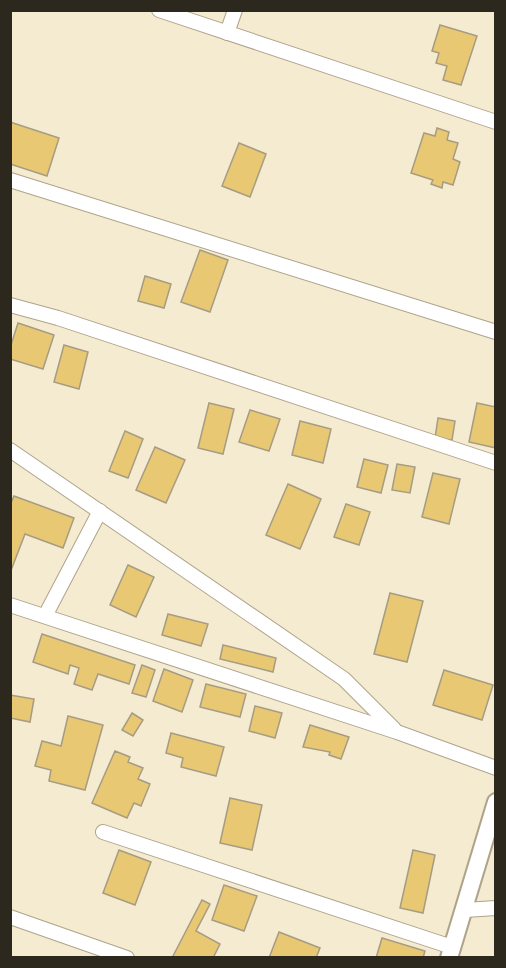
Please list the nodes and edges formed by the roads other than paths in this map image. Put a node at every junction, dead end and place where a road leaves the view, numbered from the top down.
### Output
1 (159, 10) edge
2 (235, 10) edge
3 (227, 33) junction
4 (495, 122) edge
5 (10, 180) edge
6 (10, 305) edge
7 (495, 332) edge
8 (10, 450) edge
9 (495, 463) edge
10 (100, 511) junction
11 (10, 605) edge
12 (45, 616) junction
13 (398, 732) junction
14 (495, 768) edge
15 (495, 802) edge
16 (103, 832) dead end
17 (495, 908) edge
18 (465, 910) junction
19 (10, 917) edge
20 (84, 943) junction
21 (451, 952) edge
22 (79, 957) edge
23 (127, 957) edge

1 - 3 street
2 - 3 street
3 - 4 street
5 - 7 street
6 - 9 street
8 - 10 street
10 - 12 street
10 - 13 street
11 - 12 street
12 - 13 street
13 - 14 street
15 - 18 street
16 - 21 street
17 - 18 street
18 - 21 street
19 - 20 street
20 - 22 street
20 - 23 street

